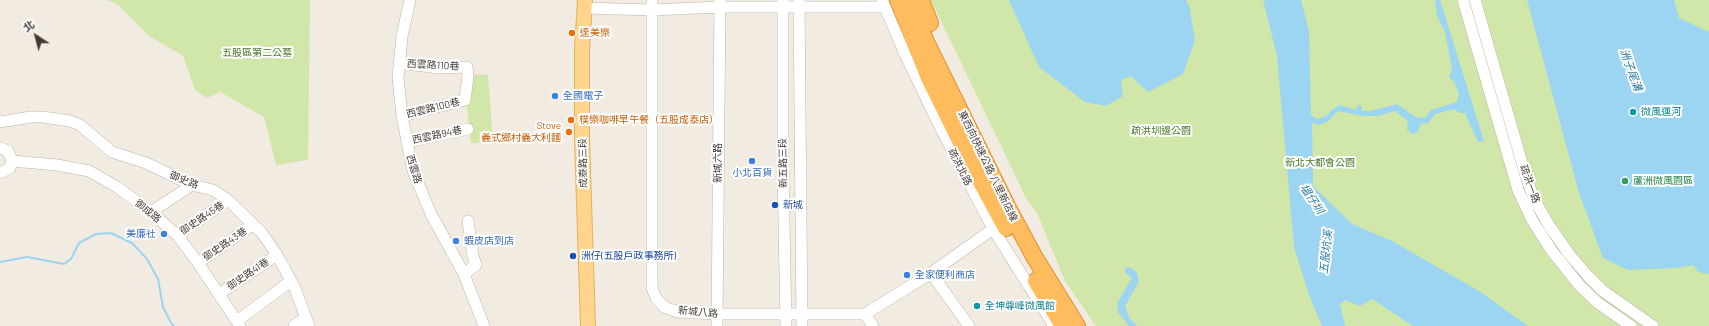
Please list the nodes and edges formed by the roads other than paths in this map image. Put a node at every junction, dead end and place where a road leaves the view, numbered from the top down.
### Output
1 (410, 0) edge
2 (909, 0) edge
3 (921, 0) edge
4 (1463, 0) edge
5 (1475, 0) edge
6 (888, 2) edge
7 (720, 3) edge
8 (783, 3) edge
9 (585, 4) edge
10 (799, 4) edge
11 (652, 5) edge
12 (399, 63) junction
13 (465, 100) joint
14 (957, 104) junction
15 (402, 116) junction
16 (0, 122) edge
17 (468, 129) dead end
18 (407, 142) junction
19 (0, 148) edge
20 (12, 161) junction
21 (0, 173) edge
22 (192, 185) junction
23 (228, 200) junction
24 (151, 212) junction
25 (468, 221) dead end
26 (252, 225) junction
27 (992, 229) junction
28 (177, 235) junction
29 (277, 255) junction
30 (198, 263) junction
31 (931, 273) junction
32 (464, 274) junction
33 (291, 281) junction
34 (219, 294) junction
35 (588, 312) junction
36 (717, 314) junction
37 (786, 314) junction
38 (865, 314) junction
39 (802, 321) edge
40 (308, 322) edge
41 (239, 323) edge
42 (294, 326) edge
43 (484, 326) edge
44 (588, 326) edge
45 (594, 326) edge
46 (717, 326) edge
47 (786, 326) edge
48 (873, 326) edge
49 (969, 326) edge
50 (1054, 326) edge
51 (1063, 326) edge
52 (1077, 326) edge
53 (1631, 326) edge
54 (1653, 326) edge

1 - 12 street, 西雲路
2 - 14 highway, 東西向快速公路 八里新店線
3 - 14 highway
4 - 53 street, 疏洪一路
5 - 54 street, 疏洪一路
6 - 10 street
6 - 27 street, 疏洪北路
6 - 51 highway, 東西向快速公路 八里新店線
7 - 8 street
7 - 11 street
7 - 36 street, 新城六路
8 - 10 street
8 - 37 street, 新五路三段
9 - 11 street
9 - 35 main road, 成泰路三段
10 - 39 street, 新五路三段
11 - 36 street, 新城八路
12 - 13 street, 西雲路110巷
12 - 15 street, 西雲路
13 - 15 street, 西雲路100巷
14 - 52 highway, 東西向快速公路 八里新店線
15 - 18 street, 西雲路
16 - 22 street, 御史路
17 - 18 street, 西雲路94巷
18 - 32 street, 西雲路
19 - 20 street
20 - 21 street
20 - 24 street, 御成路
22 - 23 street, 御史路
22 - 24 street
23 - 26 street, 御史路
23 - 28 street, 御史路45巷
24 - 28 street, 御成路
25 - 32 street
26 - 29 street, 御史路
26 - 30 street, 御史路43巷
27 - 31 street
27 - 50 street, 疏洪北路
28 - 30 street, 御成路
29 - 33 street, 御史路
29 - 34 street, 御史路41巷
30 - 34 street, 御成路
31 - 38 street
31 - 49 street
32 - 43 street, 西雲路
33 - 40 street, 御史路
33 - 41 street
34 - 41 street, 御成路
35 - 44 main road, 成泰路三段
35 - 45 main road
36 - 37 street, 新城八路
36 - 46 street, 新城六路
37 - 39 street, 新城八路
37 - 47 street, 新五路三段
38 - 39 street, 新城八路
38 - 48 street
40 - 42 street

